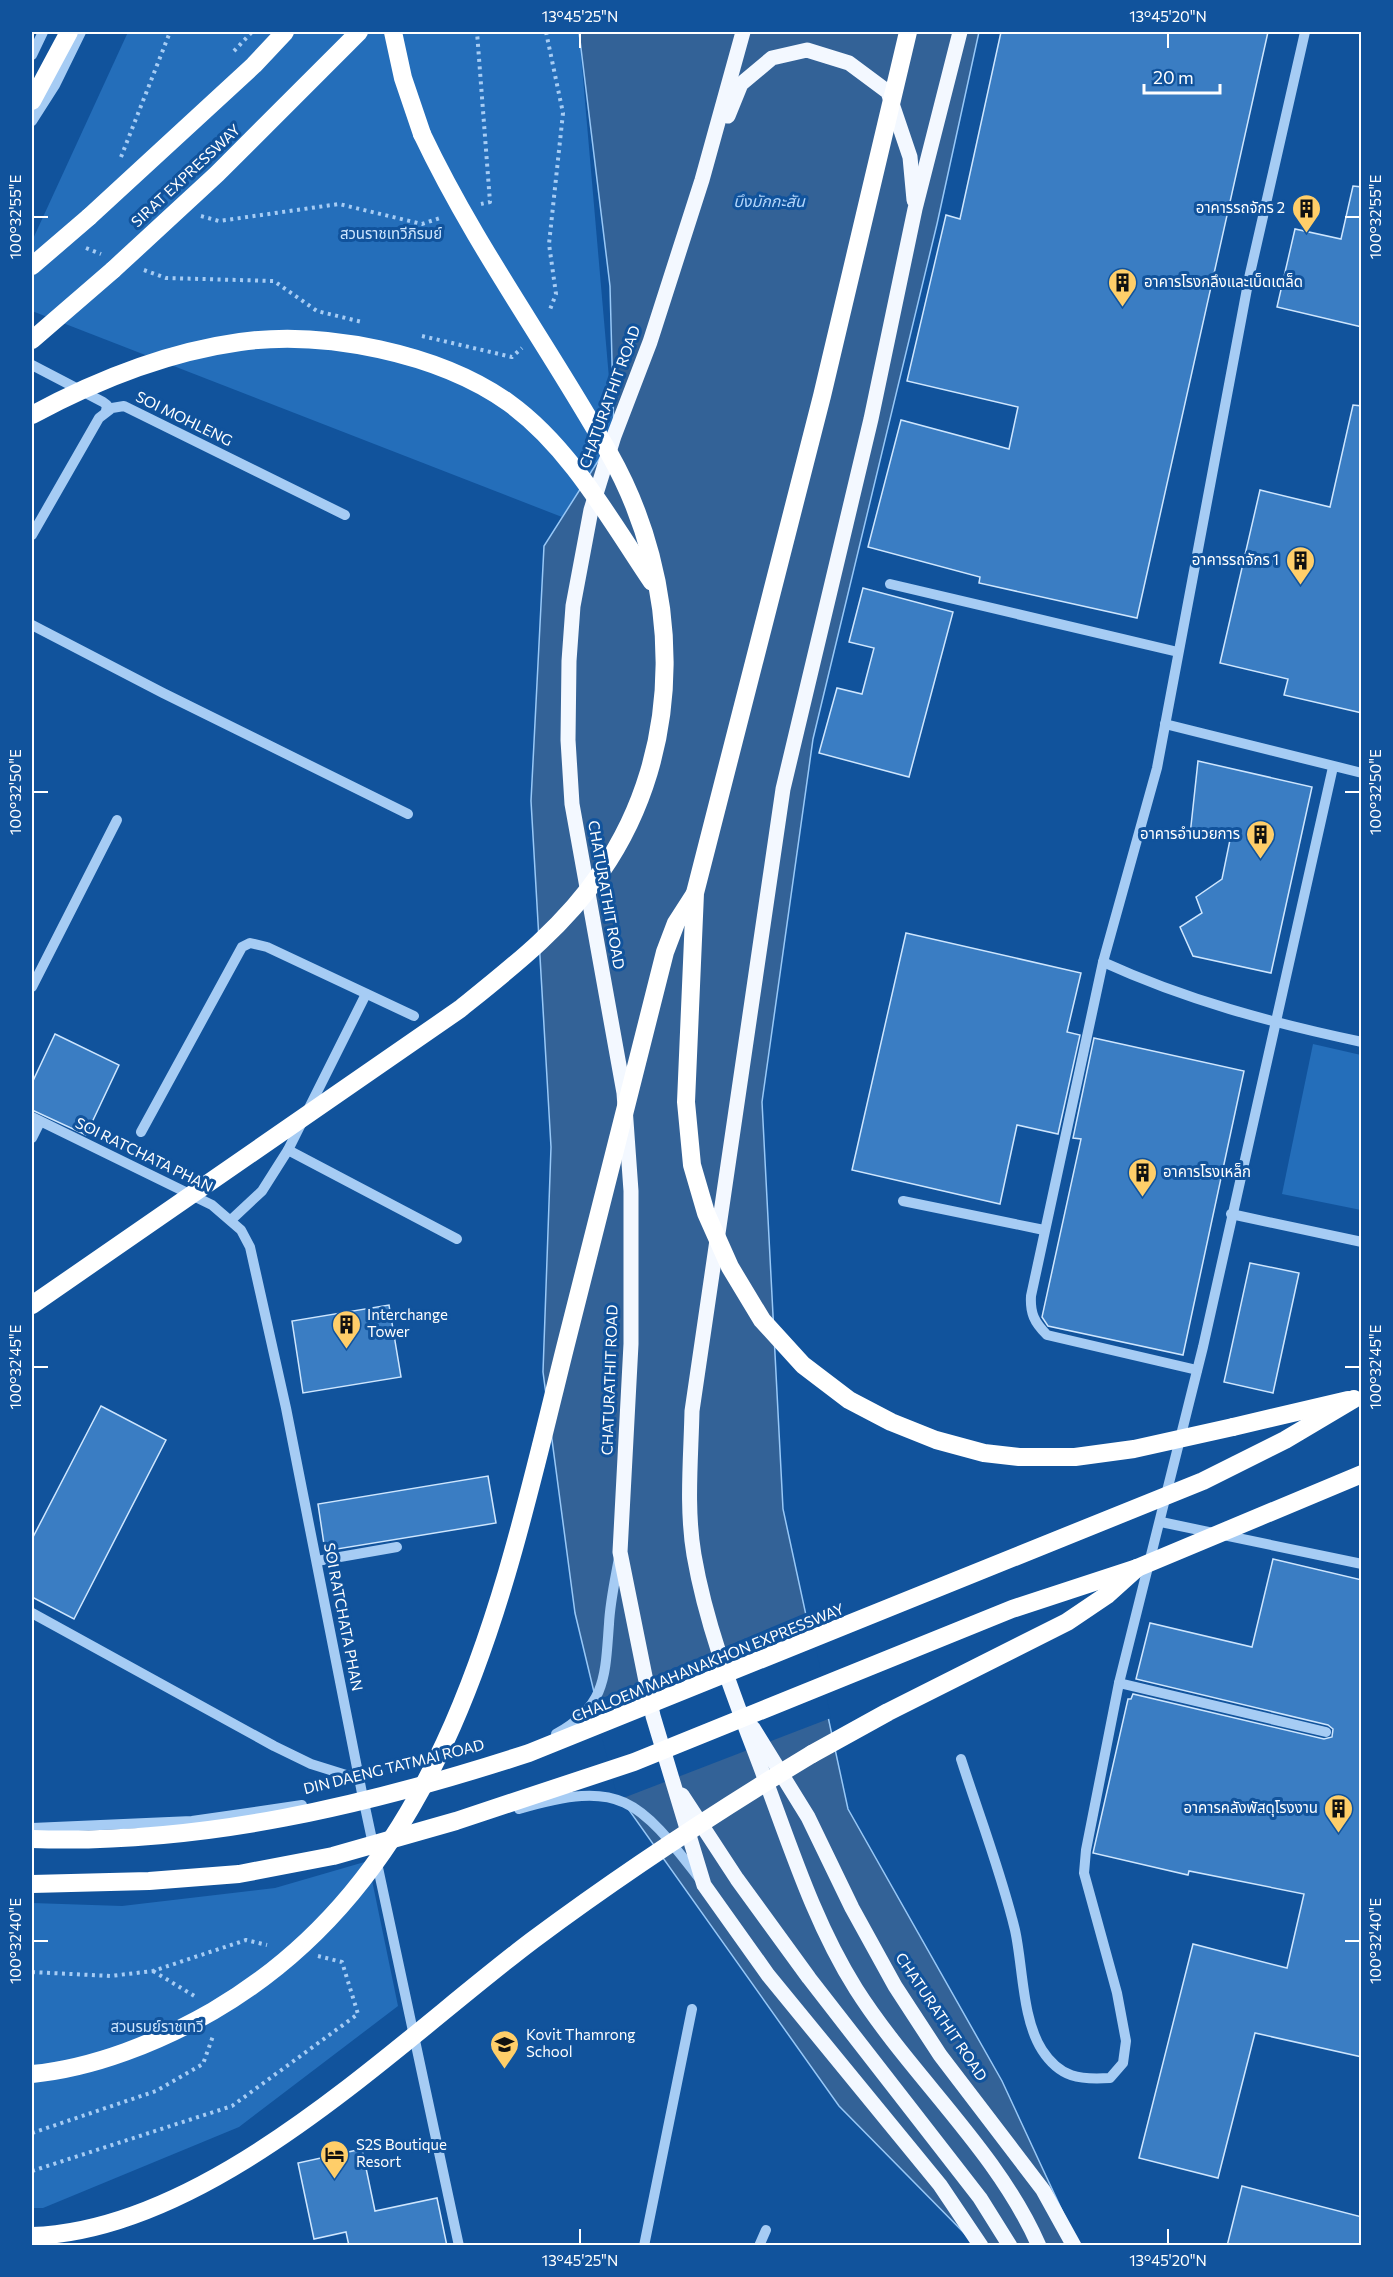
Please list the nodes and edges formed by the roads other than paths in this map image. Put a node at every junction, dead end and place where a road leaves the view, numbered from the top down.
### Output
1 (43, 32) edge
2 (69, 32) edge
3 (81, 32) edge
4 (285, 32) edge
5 (359, 32) edge
6 (393, 32) edge
7 (743, 32) edge
8 (909, 32) edge
9 (960, 32) edge
10 (1305, 32) edge
11 (32, 56) edge
12 (32, 101) edge
13 (32, 121) edge
14 (702, 180) junction
15 (915, 209) junction
16 (32, 266) edge
17 (32, 340) edge
18 (32, 365) edge
19 (32, 373) edge
20 (106, 411) junction
21 (32, 415) edge
22 (345, 515) dead end
23 (32, 535) edge
24 (890, 584) dead end
25 (658, 591) junction
26 (32, 625) edge
27 (1178, 652) junction
28 (1165, 724) junction
29 (1333, 766) junction
30 (1362, 773) edge
31 (408, 814) dead end
32 (117, 820) dead end
33 (695, 893) junction
34 (1103, 962) junction
35 (32, 987) edge
36 (366, 994) junction
37 (414, 1016) dead end
38 (1276, 1024) junction
39 (1362, 1042) edge
40 (36, 1120) edge
41 (141, 1132) dead end
42 (32, 1138) edge
43 (288, 1150) junction
44 (903, 1201) dead end
45 (1231, 1214) junction
46 (231, 1220) junction
47 (1044, 1230) junction
48 (458, 1239) dead end
49 (1362, 1242) edge
50 (32, 1305) edge
51 (1197, 1370) junction
52 (1358, 1397) edge
53 (1362, 1474) edge
54 (1161, 1522) junction
55 (397, 1547) dead end
56 (620, 1552) junction
57 (316, 1561) junction
58 (1362, 1564) edge
59 (1137, 1568) junction
60 (32, 1613) edge
61 (1119, 1683) junction
62 (738, 1706) junction
63 (1326, 1732) dead end
64 (961, 1759) dead end
65 (359, 1779) junction
66 (673, 1781) junction
67 (362, 1793) junction
68 (32, 1828) edge
69 (32, 1839) edge
70 (375, 1853) junction
71 (32, 1884) edge
72 (704, 1885) junction
73 (32, 1890) edge
74 (692, 2009) dead end
75 (32, 2074) edge
76 (766, 2230) dead end
77 (32, 2236) edge
78 (459, 2246) edge
79 (644, 2246) edge
80 (759, 2246) edge
81 (981, 2246) edge
82 (1010, 2246) edge
83 (1039, 2246) edge
84 (1074, 2246) edge

1 - 11 street
2 - 12 highway
3 - 13 street
4 - 16 highway, bridge
5 - 17 highway, SIRAT EXPRESSWAY, bridge
6 - 25 highway, bridge
7 - 14 main road, CHATURATHIT ROAD
8 - 33 highway, bridge
9 - 15 main road, CHATURATHIT ROAD
10 - 27 street
14 - 15 main road, bridge
14 - 56 main road, CHATURATHIT ROAD, bridge
15 - 62 main road, CHATURATHIT ROAD, bridge
18 - 20 street
19 - 20 street
20 - 22 street, SOI MOHLENG
20 - 23 street
21 - 25 highway, bridge
24 - 27 street
25 - 50 highway, bridge
26 - 31 street
27 - 28 street
28 - 29 street
28 - 34 street
29 - 30 street
29 - 38 street
32 - 35 street
33 - 52 highway, bridge
33 - 75 highway, bridge
34 - 38 street
34 - 47 street
36 - 37 street
36 - 41 street
36 - 43 street
38 - 39 street
38 - 45 street
40 - 42 street
40 - 46 street, SOI RATCHATA PHAN
43 - 46 street
43 - 48 street
44 - 47 street
45 - 49 street
45 - 51 street
46 - 57 street, SOI RATCHATA PHAN
47 - 51 street
51 - 54 street
52 - 69 highway, CHALOEM MAHANAKHON EXPRESSWAY, bridge
53 - 59 highway, bridge
54 - 58 street
54 - 61 street
55 - 57 street
56 - 66 main road, CHATURATHIT ROAD, bridge
56 - 67 street, DIN DAENG TATMAI ROAD
57 - 65 street, SOI RATCHATA PHAN
59 - 71 highway, bridge
59 - 77 highway, bridge
60 - 65 street
61 - 63 street
61 - 64 street
62 - 83 main road, CHATURATHIT ROAD, bridge
62 - 84 main road, CHATURATHIT ROAD, bridge
65 - 67 street, SOI RATCHATA PHAN
66 - 72 main road, CHATURATHIT ROAD
66 - 82 main road, CHATURATHIT ROAD
67 - 68 street, DIN DAENG TATMAI ROAD
67 - 70 street, SOI RATCHATA PHAN
70 - 72 street
70 - 73 street
70 - 78 street, SOI RATCHATA PHAN
72 - 81 main road, CHATURATHIT ROAD
74 - 79 street
76 - 80 street

